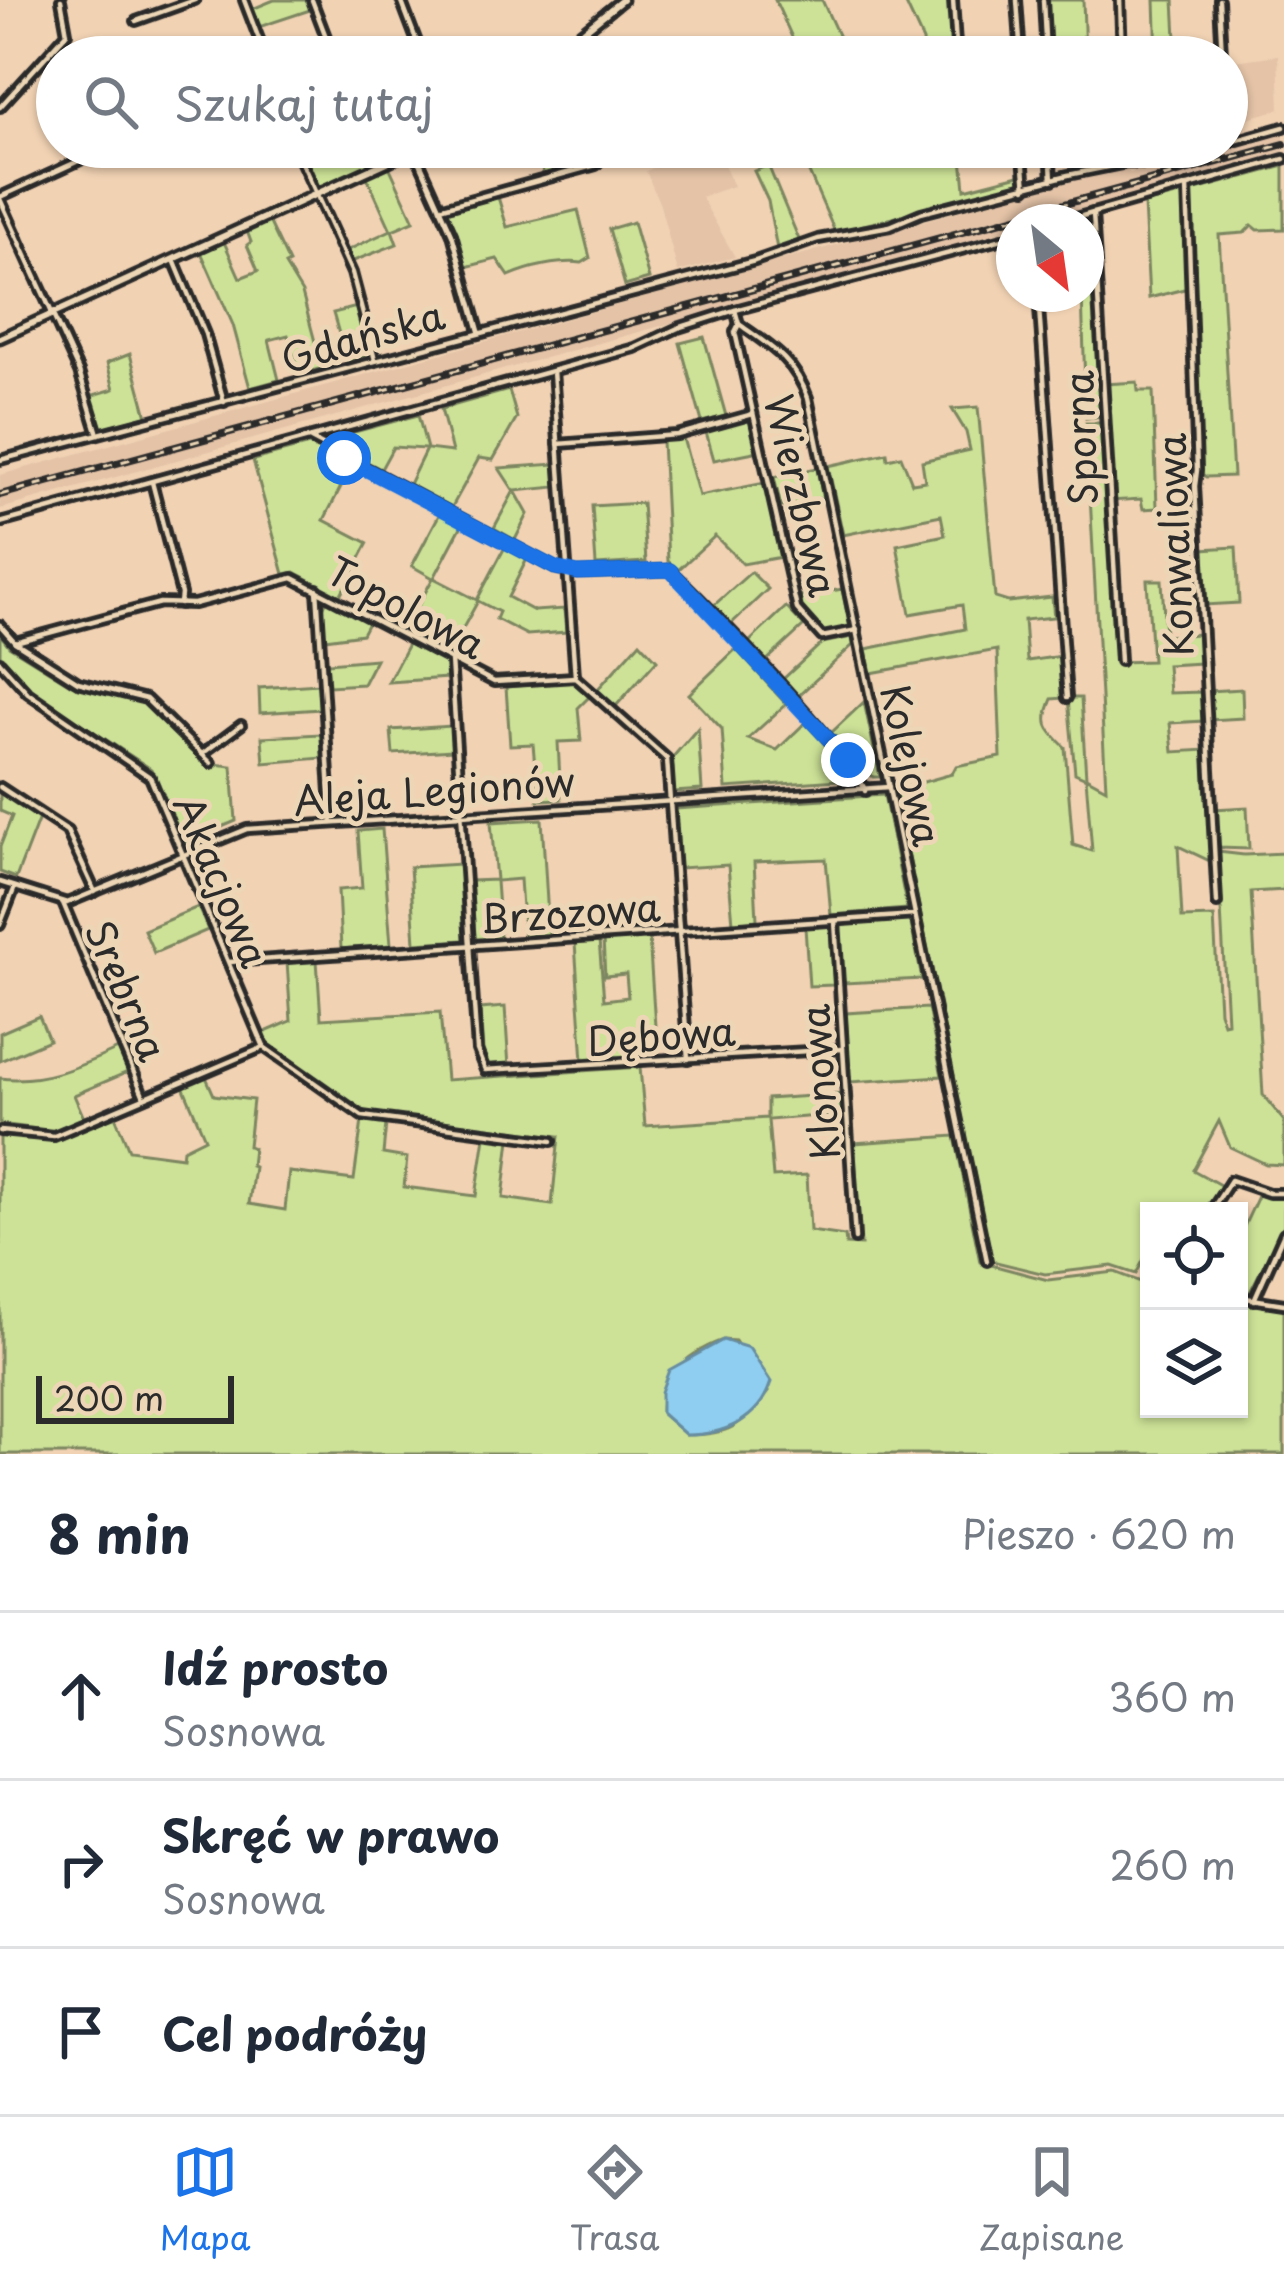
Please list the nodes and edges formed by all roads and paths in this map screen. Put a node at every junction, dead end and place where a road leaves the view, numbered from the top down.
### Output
1 (49, 0) edge
2 (195, 0) edge
3 (244, 0) edge
4 (312, 0) edge
5 (401, 0) edge
6 (622, 0) edge
7 (953, 0) edge
8 (1017, 0) edge
9 (1043, 0) edge
10 (1120, 0) edge
11 (1219, 0) edge
12 (61, 2) edge
13 (136, 21) dead end
14 (64, 36) edge
15 (258, 36) edge
16 (326, 36) edge
17 (415, 36) edge
18 (577, 36) edge
19 (955, 36) edge
20 (1020, 36) edge
21 (1045, 36) edge
22 (1122, 36) edge
23 (1221, 36) edge
24 (36, 67) edge
25 (0, 107) edge
26 (1284, 128) edge
27 (1248, 137) edge
28 (1284, 159) edge
29 (64, 168) edge
30 (304, 168) edge
31 (373, 168) edge
32 (424, 168) edge
33 (588, 168) edge
34 (1024, 168) edge
35 (1051, 168) edge
36 (1108, 168) edge
37 (1052, 180) junction
38 (1187, 186) junction
39 (1026, 188) junction
40 (316, 194) junction
41 (0, 198) edge
42 (440, 208) junction
43 (1104, 210) edge
44 (996, 241) edge
45 (173, 260) junction
46 (735, 310) junction
47 (1039, 312) edge
48 (1099, 312) edge
49 (53, 314) junction
50 (739, 324) junction
51 (478, 331) junction
52 (0, 338) edge
53 (375, 360) junction
54 (553, 371) junction
55 (224, 402) junction
56 (756, 414) junction
57 (98, 434) junction
58 (311, 439) junction
59 (558, 444) junction
60 (0, 460) edge
61 (152, 482) junction
62 (0, 523) edge
63 (567, 572) junction
64 (316, 589) junction
65 (180, 604) junction
66 (0, 625) edge
67 (857, 630) junction
68 (14, 642) junction
69 (451, 660) junction
70 (1120, 661) dead end
71 (0, 662) edge
72 (575, 677) junction
73 (1067, 698) dead end
74 (241, 725) dead end
75 (202, 754) junction
76 (211, 763) dead end
77 (0, 787) edge
78 (889, 788) junction
79 (865, 791) junction
80 (669, 800) junction
81 (461, 814) junction
82 (332, 824) junction
83 (182, 856) junction
84 (0, 882) edge
85 (15, 887) junction
86 (95, 892) junction
87 (1217, 903) dead end
88 (62, 904) junction
89 (916, 914) junction
90 (835, 921) junction
91 (0, 925) edge
92 (679, 931) junction
93 (470, 944) junction
94 (229, 962) junction
95 (264, 1047) junction
96 (843, 1049) junction
97 (688, 1059) junction
98 (144, 1097) junction
99 (0, 1131) edge
100 (552, 1141) dead end
101 (1284, 1193) edge
102 (1217, 1202) edge
103 (1284, 1233) edge
104 (855, 1239) dead end
105 (987, 1261) dead end
106 (1248, 1299) edge
107 (1254, 1300) junction
108 (1284, 1304) edge

1 - 12 street
2 - 13 street
3 - 15 street
4 - 16 street
5 - 17 street
6 - 18 street
7 - 19 street
8 - 20 street
9 - 21 street
10 - 22 street
11 - 23 street
12 - 14 street
24 - 25 street
26 - 27 street
28 - 38 street
29 - 41 street
30 - 40 street
31 - 40 street
32 - 42 street
33 - 42 street
34 - 39 street
35 - 37 street
36 - 37 street
37 - 39 street
38 - 43 street
38 - 87 street, Konwaliowa
39 - 51 street, Gdańska
40 - 45 street
40 - 53 street
41 - 49 street
42 - 51 street
44 - 46 street
45 - 49 street
45 - 55 street
46 - 50 street
46 - 54 street
47 - 73 street
48 - 70 street, Sporna
49 - 52 street
49 - 57 street
50 - 56 street, Wierzbowa
50 - 67 street, Kolejowa
51 - 53 street, Gdańska
53 - 55 street, Gdańska
54 - 58 street
54 - 59 street
55 - 57 street, Gdańska
56 - 59 street
56 - 67 street, Wierzbowa
57 - 60 street, Gdańska
58 - 61 street
58 - 63 street
59 - 63 street
61 - 62 street
61 - 65 street
63 - 72 street
63 - 79 street
64 - 65 street, Topolowa
64 - 69 street, Topolowa
64 - 82 street
65 - 68 street, Topolowa
66 - 68 street
67 - 78 street, Kolejowa
68 - 75 street
69 - 72 street, Topolowa
69 - 81 street
71 - 83 street, Akacjowa
72 - 80 street
74 - 75 street
75 - 76 street
77 - 86 street
78 - 79 street, Aleja Legionów
78 - 89 street, Kolejowa
79 - 80 street, Aleja Legionów
80 - 81 street, Aleja Legionów
80 - 92 street
81 - 82 street, Aleja Legionów
81 - 93 street
82 - 83 street, Aleja Legionów
83 - 86 street, Aleja Legionów
83 - 94 street, Akacjowa
84 - 85 street
85 - 88 street
85 - 91 street
86 - 88 street, Aleja Legionów
88 - 98 street, Srebrna
89 - 90 street, Brzozowa
89 - 105 street, Kolejowa
90 - 92 street, Brzozowa
90 - 96 street, Klonowa
92 - 93 street, Brzozowa
92 - 97 street
93 - 94 street, Brzozowa
93 - 97 street, Dębowa
94 - 95 street, Akacjowa
95 - 98 street
95 - 100 street
96 - 97 street, Dębowa
96 - 104 street, Klonowa
98 - 99 street
101 - 102 street
103 - 107 street
106 - 107 street
107 - 108 street

